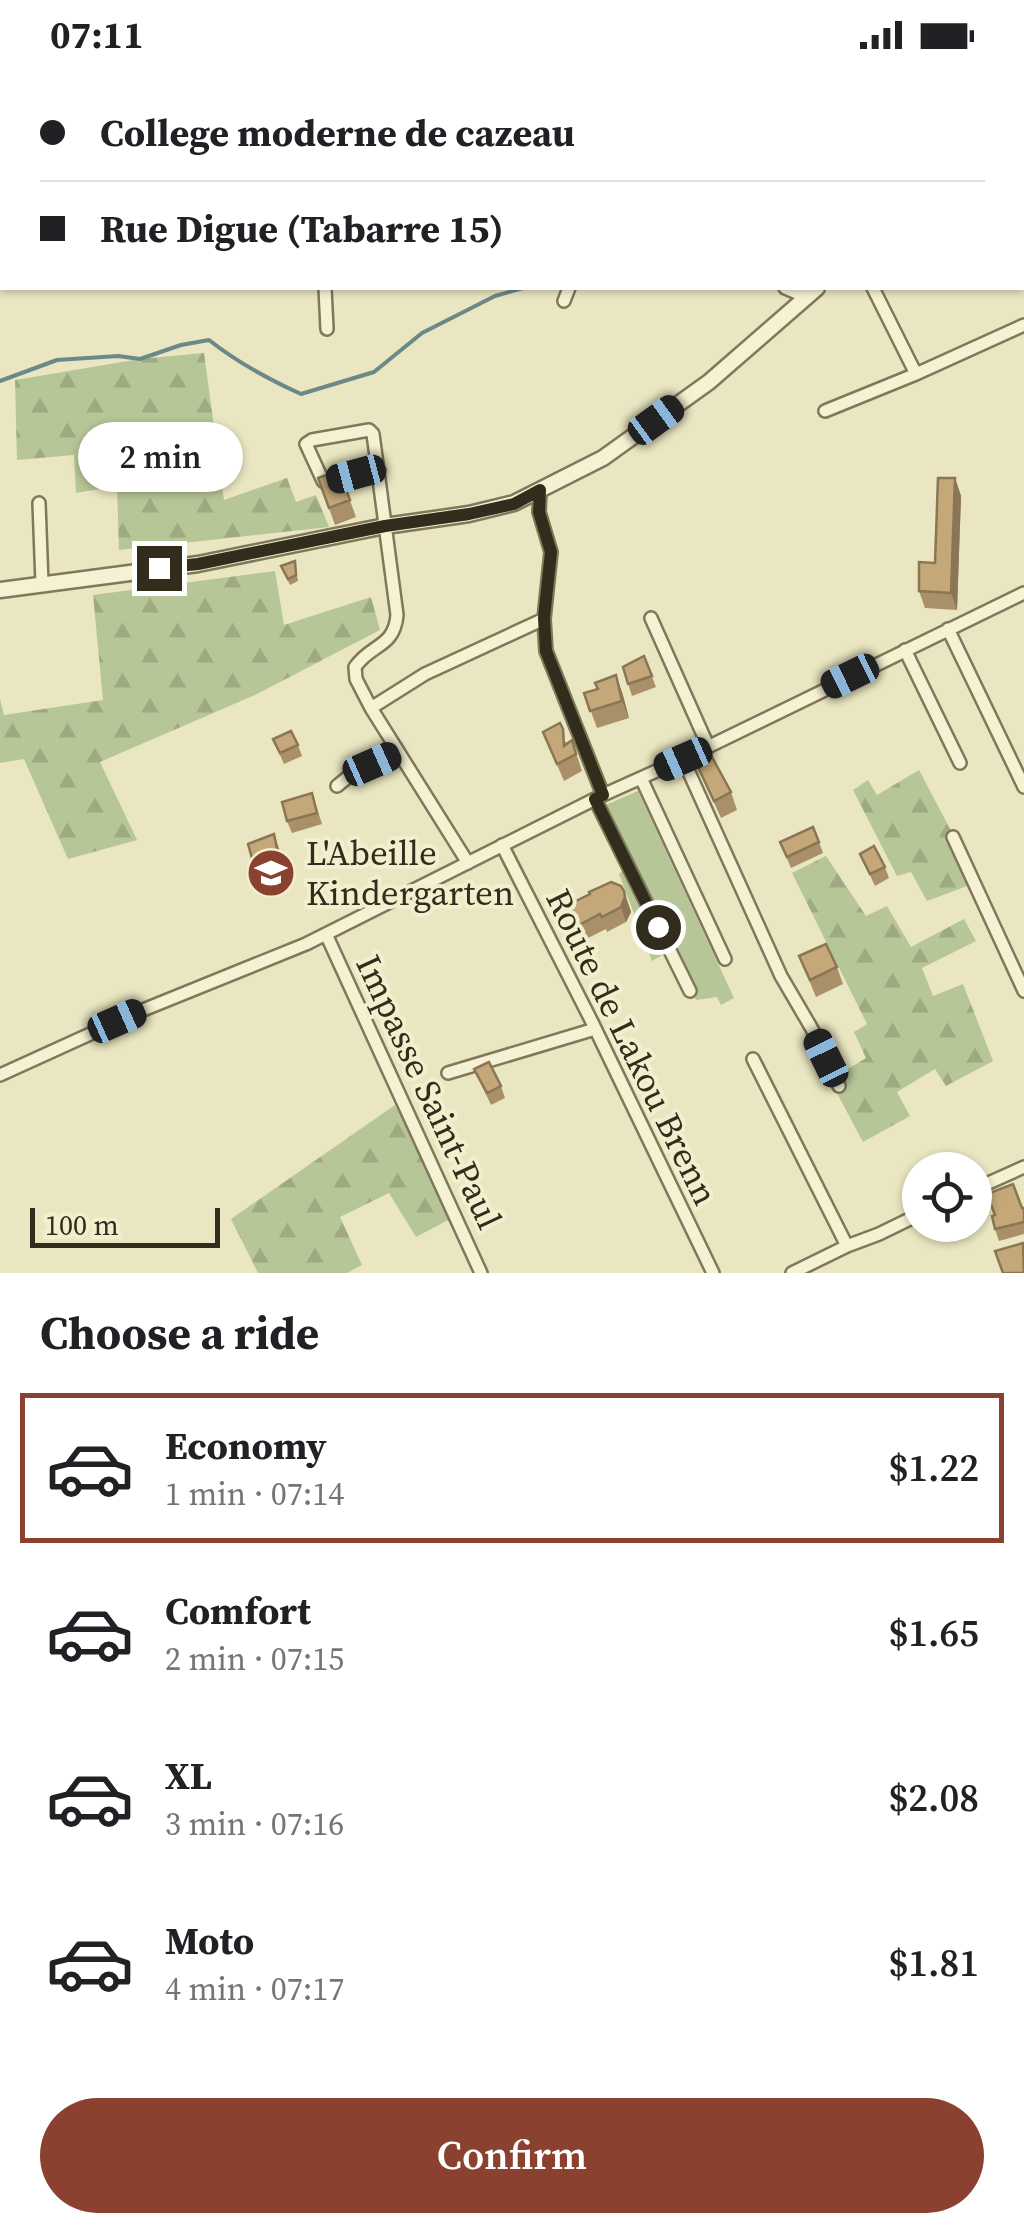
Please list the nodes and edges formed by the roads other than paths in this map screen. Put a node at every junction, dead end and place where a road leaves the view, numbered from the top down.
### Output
1 (325, 290) edge
2 (568, 290) edge
3 (873, 290) edge
4 (812, 292) edge
5 (564, 301) dead end
6 (1024, 325) edge
7 (328, 329) dead end
8 (916, 374) junction
9 (826, 410) dead end
10 (379, 470) junction
11 (540, 490) junction
12 (39, 504) dead end
13 (385, 526) junction
14 (42, 583) junction
15 (0, 590) edge
16 (1024, 593) edge
17 (544, 618) junction
18 (650, 618) dead end
19 (948, 629) junction
20 (905, 650) junction
21 (371, 708) junction
22 (708, 746) junction
23 (398, 752) junction
24 (683, 759) junction
25 (960, 764) dead end
26 (641, 778) junction
27 (337, 786) dead end
28 (1024, 787) edge
29 (599, 797) junction
30 (952, 837) dead end
31 (502, 845) junction
32 (468, 863) junction
33 (326, 934) junction
34 (725, 959) dead end
35 (690, 991) dead end
36 (1024, 991) edge
37 (595, 1029) junction
38 (754, 1059) dead end
39 (448, 1074) dead end
40 (0, 1075) edge
41 (840, 1086) dead end
42 (1024, 1167) edge
43 (992, 1181) edge
44 (902, 1223) edge
45 (847, 1246) junction
46 (481, 1273) edge
47 (713, 1273) edge
48 (792, 1273) edge

1 - 7 street
2 - 5 street
3 - 8 street
4 - 11 street
6 - 8 street
8 - 9 street
10 - 10 street
10 - 13 street
11 - 13 street
11 - 17 street
12 - 14 street
13 - 14 street
13 - 21 street
14 - 15 street
16 - 19 street
17 - 21 street
17 - 29 street
18 - 22 street
19 - 20 street
19 - 28 street
20 - 22 street
20 - 25 street
21 - 23 street
22 - 24 street
23 - 27 street
23 - 32 street
24 - 26 street
24 - 41 street
26 - 29 street
26 - 34 street
29 - 31 street
29 - 35 street
30 - 36 street
31 - 32 street
31 - 37 street, Route de Lakou Brenn
32 - 33 street
33 - 40 street
33 - 46 street, Impasse Saint-Paul
37 - 39 street
37 - 47 street, Route de Lakou Brenn
38 - 45 street
42 - 43 street
44 - 45 street
45 - 48 street

